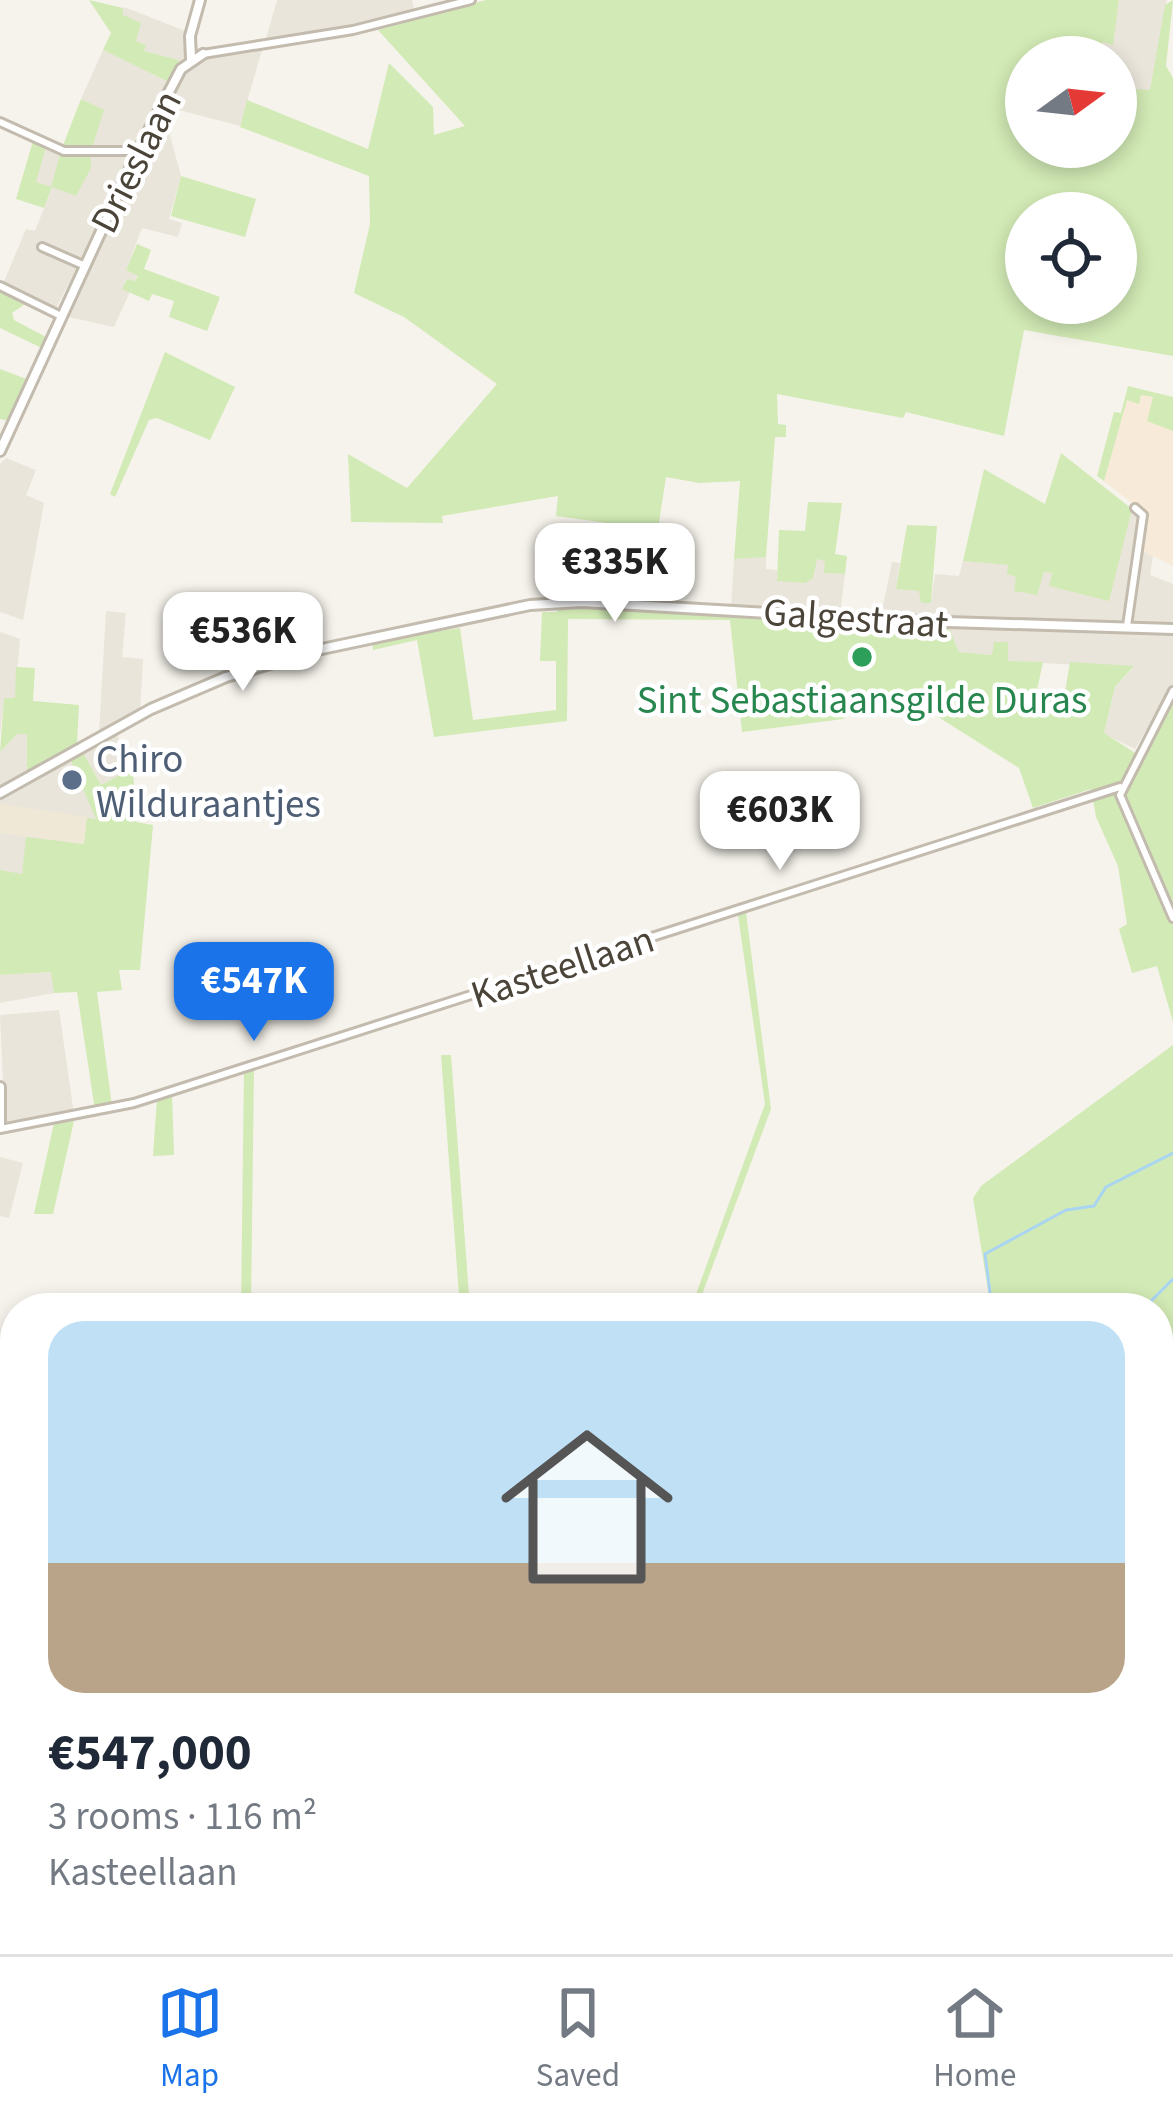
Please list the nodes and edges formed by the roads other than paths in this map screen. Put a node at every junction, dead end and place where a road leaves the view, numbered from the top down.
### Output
1 (200, 0) edge
2 (471, 0) edge
3 (196, 54) junction
4 (0, 122) edge
5 (138, 151) junction
6 (42, 247) dead end
7 (83, 266) junction
8 (0, 286) edge
9 (62, 316) junction
10 (0, 452) edge
11 (1136, 508) dead end
12 (1173, 629) edge
13 (1127, 630) junction
14 (1173, 691) edge
15 (1120, 787) junction
16 (0, 793) edge
17 (1173, 918) edge
18 (0, 1087) edge
19 (0, 1126) edge

1 - 3 street, Drieslaan
2 - 3 street
3 - 5 street, Drieslaan
4 - 5 street
5 - 7 street, Drieslaan
6 - 7 street, Drieslaan
7 - 9 street, Drieslaan
8 - 9 street
9 - 10 street, Drieslaan
11 - 13 street
12 - 13 street, Galgestraat
13 - 16 street, Galgestraat
14 - 15 street
15 - 17 street
15 - 19 street, Kasteellaan
18 - 19 street

